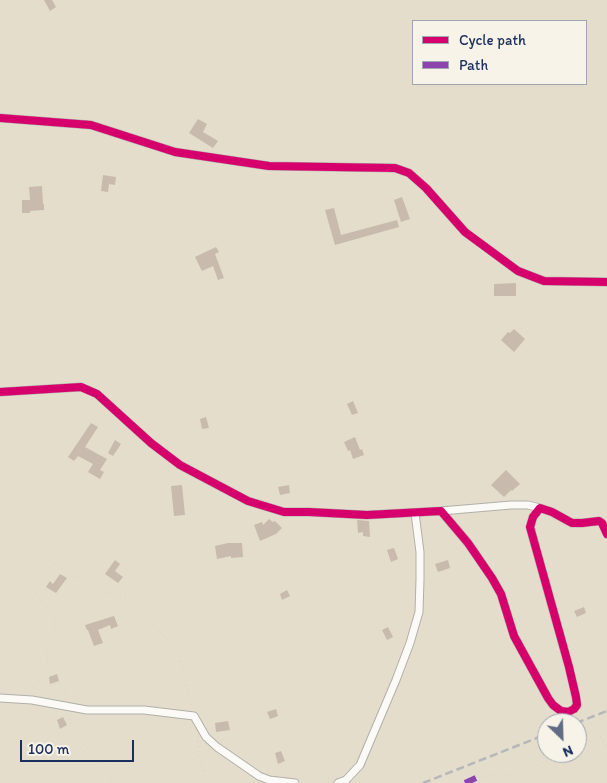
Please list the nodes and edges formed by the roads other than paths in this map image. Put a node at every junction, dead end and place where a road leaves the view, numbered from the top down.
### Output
1 (0, 118) edge
2 (607, 282) edge
3 (0, 392) edge
4 (540, 508) junction
5 (441, 512) junction
6 (415, 513) junction
7 (607, 534) edge
8 (0, 698) edge
9 (295, 783) edge
10 (338, 783) edge

1 - 2 street
3 - 6 street
4 - 5 street
4 - 5 street
4 - 7 street
5 - 6 street
6 - 10 street
8 - 9 street

